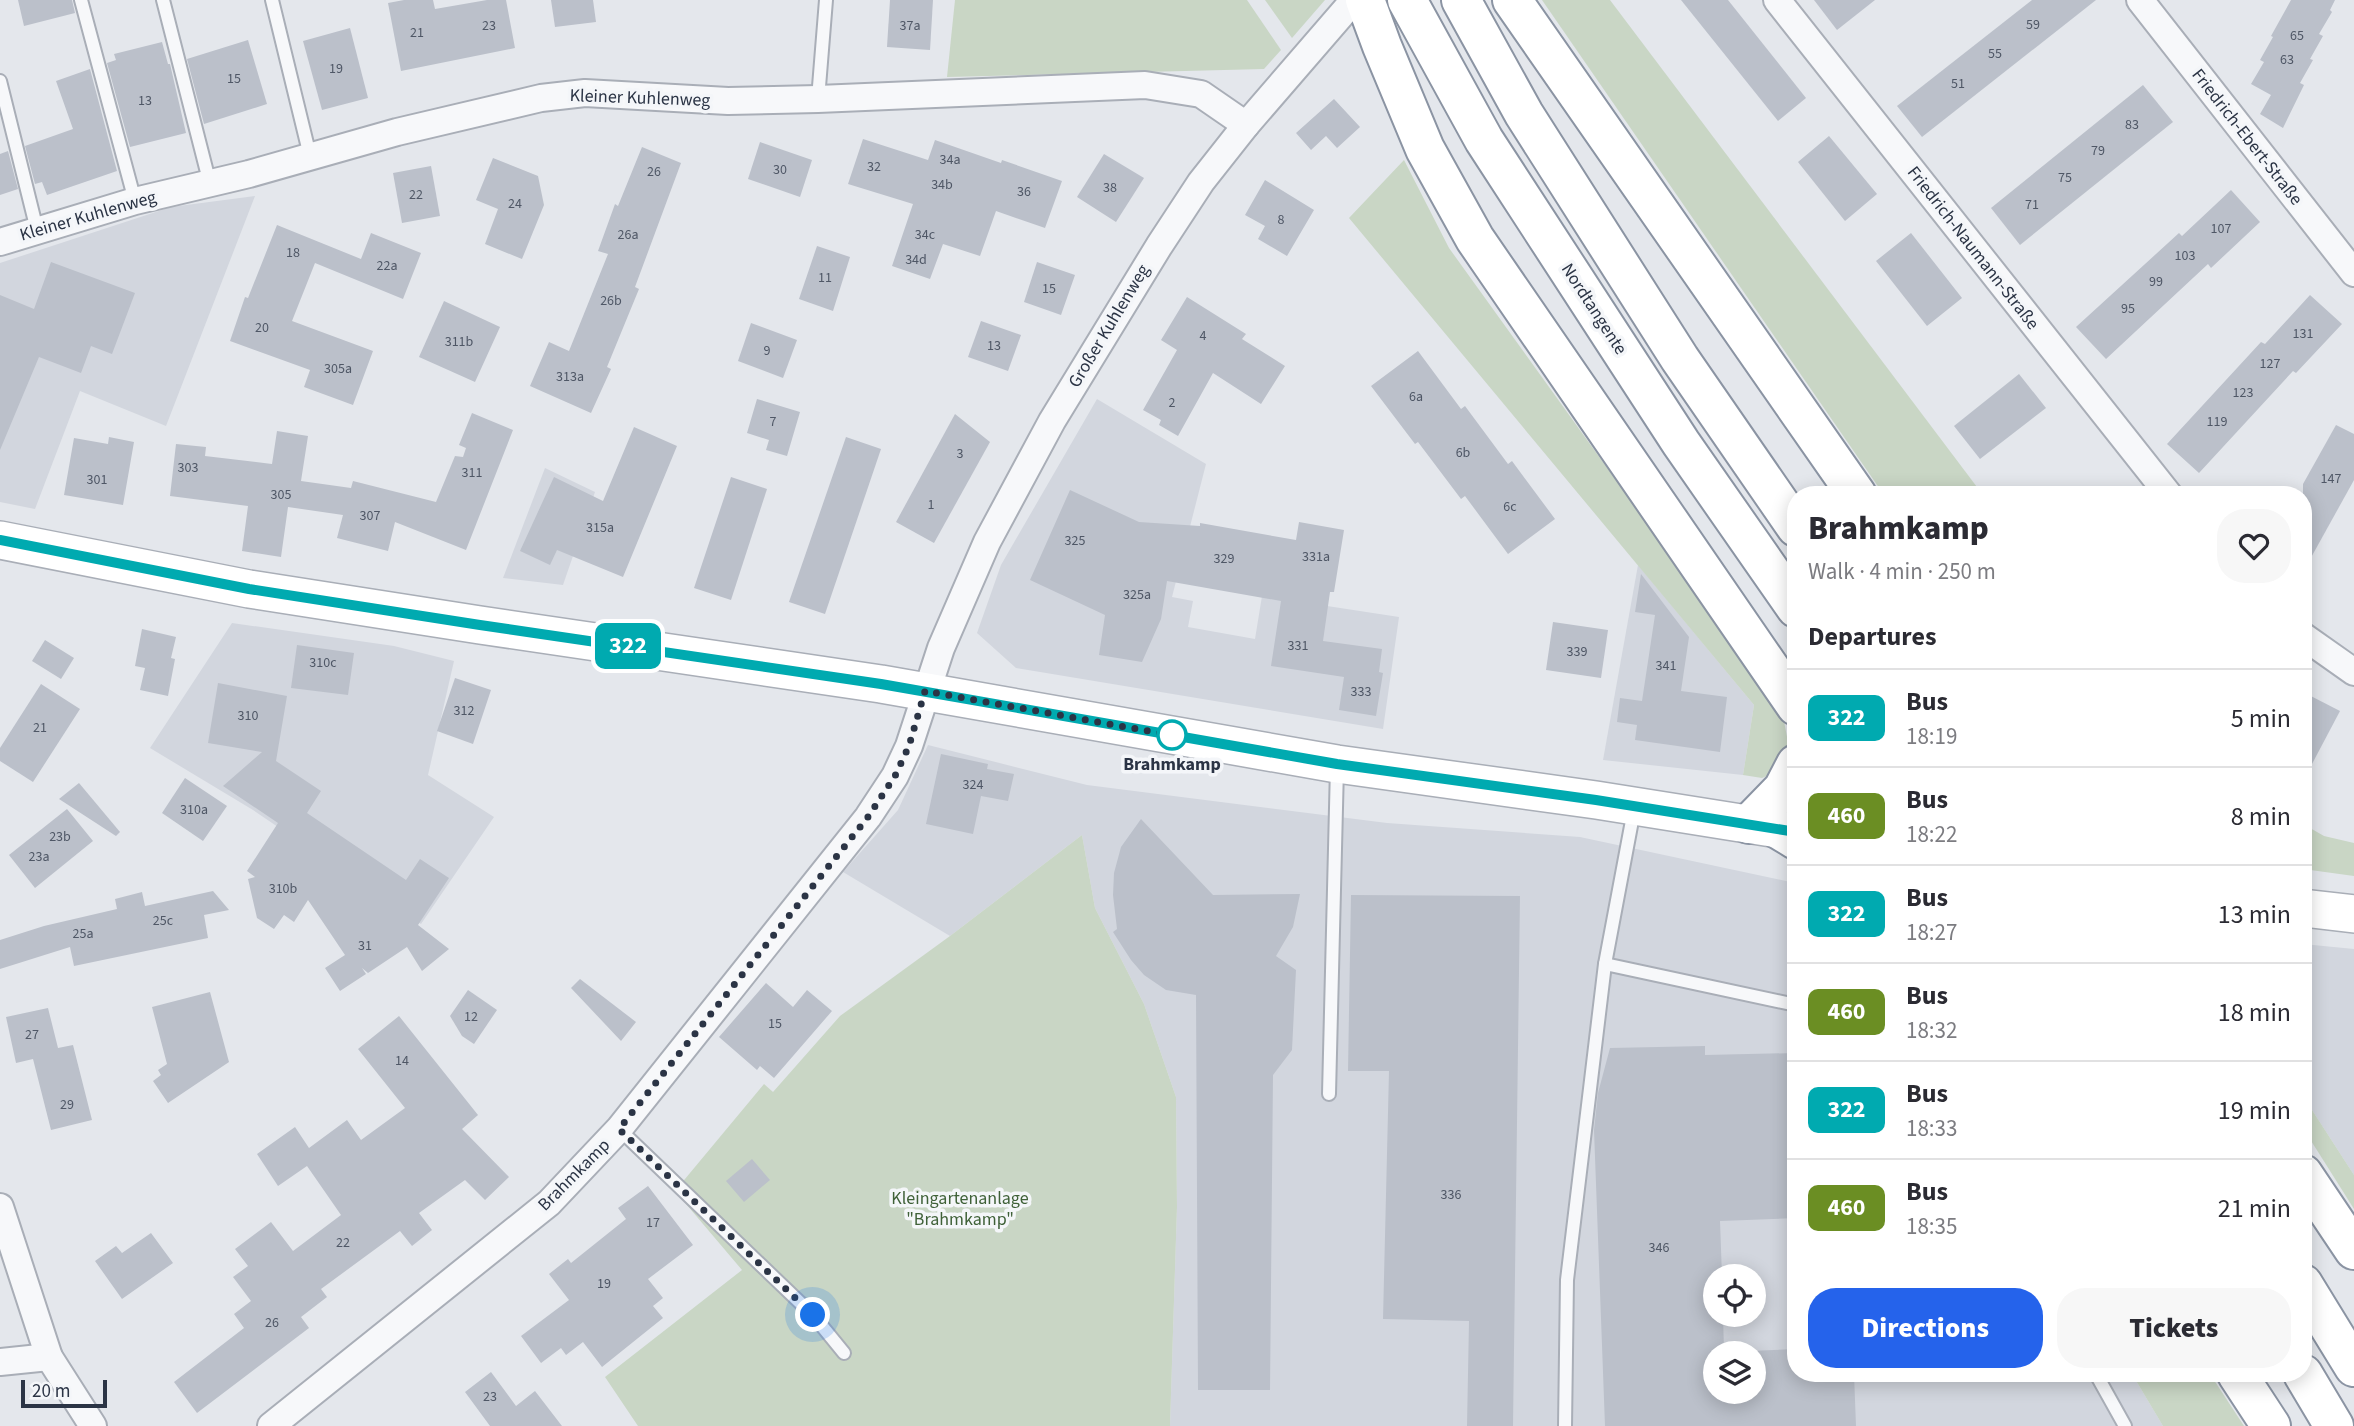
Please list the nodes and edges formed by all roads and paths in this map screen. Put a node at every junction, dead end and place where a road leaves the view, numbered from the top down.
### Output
1 (81, 0) edge
2 (163, 0) edge
3 (272, 0) edge
4 (826, 0) edge
5 (1354, 0) edge
6 (1365, 0) edge
7 (1461, 0) edge
8 (1512, 0) edge
9 (1777, 0) edge
10 (2140, 0) edge
11 (1410, 6) edge
12 (0, 81) edge
13 (818, 99) junction
14 (1246, 125) junction
15 (310, 156) junction
16 (210, 184) junction
17 (135, 201) junction
18 (37, 230) junction
19 (0, 242) edge
20 (2354, 273) edge
21 (1851, 486) edge
22 (2162, 486) edge
23 (1787, 514) edge
24 (0, 540) edge
25 (1787, 595) edge
26 (2312, 642) edge
27 (2354, 672) edge
28 (925, 691) junction
29 (1787, 693) edge
30 (1337, 764) junction
31 (1787, 781) edge
32 (1635, 807) junction
33 (1780, 831) edge
34 (2312, 909) edge
35 (2354, 914) edge
36 (1605, 964) junction
37 (1787, 1003) edge
38 (1329, 1094) dead end
39 (619, 1129) junction
40 (2312, 1187) edge
41 (0, 1207) edge
42 (2354, 1250) edge
43 (2312, 1299) edge
44 (844, 1353) dead end
45 (49, 1357) junction
46 (0, 1362) edge
47 (2354, 1367) edge
48 (2100, 1382) edge
49 (2242, 1382) edge
50 (2308, 1382) edge
51 (93, 1426) edge
52 (271, 1426) edge
53 (1565, 1426) edge
54 (2125, 1426) edge
55 (2271, 1426) edge
56 (2334, 1426) edge

1 - 17 lane
2 - 16 lane
3 - 15 lane
4 - 13 lane
5 - 14 street, Großer Kuhlenweg
6 - 29 highway
7 - 23 highway
8 - 21 highway
9 - 22 street, Friedrich-Naumann-Straße
10 - 20 street, Friedrich-Ebert-Straße
11 - 25 highway, Nordtangente
12 - 18 lane
13 - 14 street, Kleiner Kuhlenweg
13 - 15 street, Kleiner Kuhlenweg
14 - 28 street, Großer Kuhlenweg
15 - 16 street, Kleiner Kuhlenweg
16 - 17 street, Kleiner Kuhlenweg
17 - 18 street, Kleiner Kuhlenweg
18 - 19 street, Kleiner Kuhlenweg
24 - 28 main road
26 - 27 street
28 - 30 main road
28 - 39 street, Brahmkamp
30 - 32 main road
30 - 38 lane
31 - 33 highway
32 - 33 main road
32 - 36 lane
34 - 35 main road
36 - 37 lane
36 - 53 lane
39 - 44 lane
39 - 52 street, Brahmkamp
40 - 42 highway
41 - 45 street
43 - 47 highway
45 - 46 street
45 - 51 street
48 - 54 lane
49 - 55 highway
50 - 56 highway

